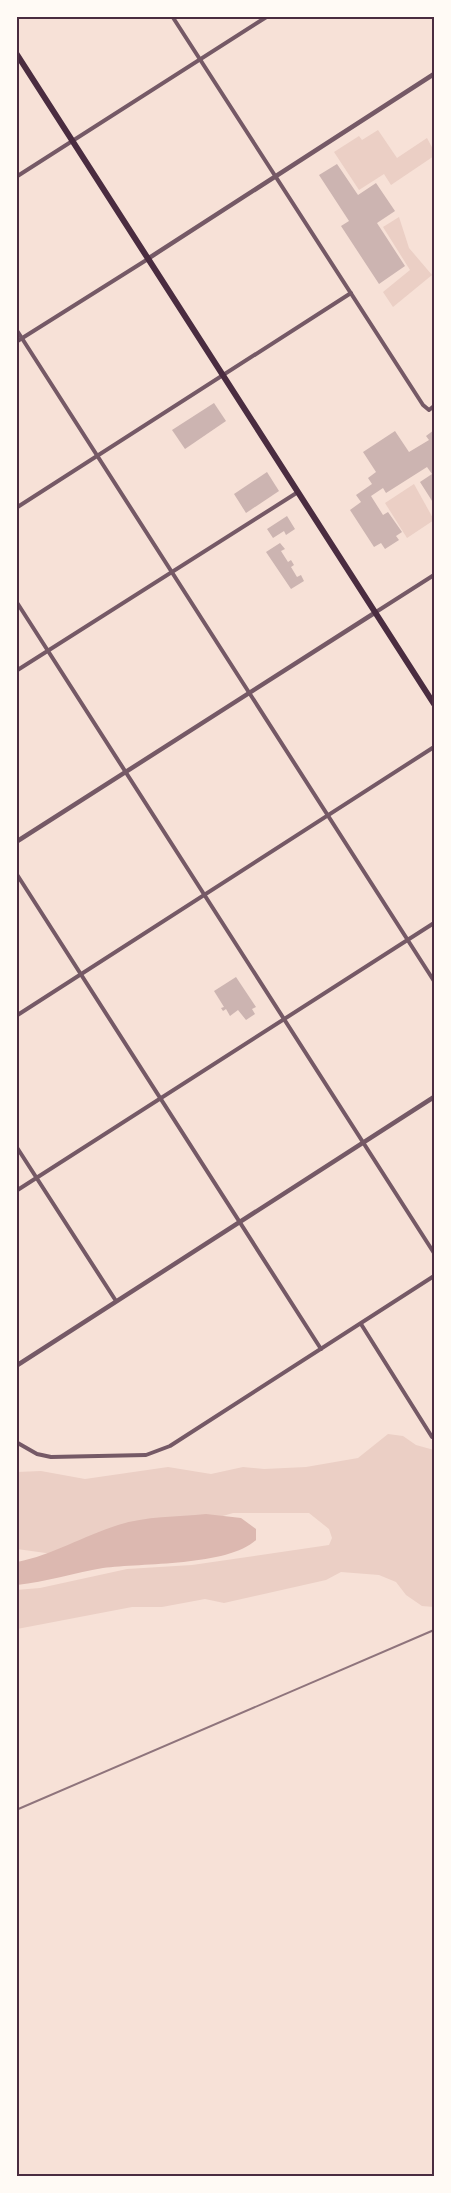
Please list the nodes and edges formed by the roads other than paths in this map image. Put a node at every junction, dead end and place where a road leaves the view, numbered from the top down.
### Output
1 (172, 16) edge
2 (268, 16) edge
3 (16, 53) edge
4 (200, 59) junction
5 (435, 74) edge
6 (73, 141) junction
7 (276, 176) junction
8 (16, 177) edge
9 (149, 258) junction
10 (351, 293) junction
11 (16, 329) edge
12 (22, 338) junction
13 (16, 342) edge
14 (224, 375) junction
15 (435, 406) edge
16 (98, 456) junction
17 (299, 491) junction
18 (16, 507) edge
19 (173, 572) junction
20 (435, 575) edge
21 (16, 601) edge
22 (376, 612) junction
23 (48, 650) junction
24 (16, 671) edge
25 (250, 692) junction
26 (435, 704) edge
27 (435, 747) edge
28 (126, 772) junction
29 (328, 815) junction
30 (16, 842) edge
31 (16, 873) edge
32 (205, 895) junction
33 (435, 923) edge
34 (408, 940) junction
35 (81, 975) junction
36 (435, 981) edge
37 (16, 1016) edge
38 (284, 1019) junction
39 (435, 1097) edge
40 (162, 1098) junction
41 (363, 1143) junction
42 (16, 1146) edge
43 (37, 1178) junction
44 (16, 1191) edge
45 (240, 1222) junction
46 (435, 1253) edge
47 (435, 1276) edge
48 (116, 1301) junction
49 (361, 1323) junction
50 (321, 1349) junction
51 (16, 1366) edge
52 (432, 1437) dead end
53 (16, 1442) edge

1 - 4 street
2 - 4 street
3 - 6 main road
4 - 6 street
4 - 7 street
5 - 7 street
6 - 8 street
6 - 9 main road
7 - 9 street
7 - 10 street
9 - 12 street
9 - 14 main road
10 - 14 street
10 - 15 street
11 - 12 street
12 - 13 street
12 - 16 street
14 - 16 street
14 - 17 main road
16 - 18 street
16 - 19 street
17 - 19 street
17 - 22 main road
19 - 23 street
19 - 25 street
20 - 22 street
21 - 23 street
22 - 25 street
22 - 26 main road
23 - 24 street
23 - 28 street
25 - 28 street
25 - 29 street
27 - 29 street
28 - 30 street
28 - 32 street
29 - 32 street
29 - 34 street
31 - 35 street
32 - 35 street
32 - 38 street
33 - 34 street
34 - 36 street
34 - 38 street
35 - 37 street
35 - 40 street
38 - 40 street
38 - 41 street
39 - 41 street
40 - 43 street
40 - 45 street
41 - 45 street
41 - 46 street
42 - 43 street
43 - 44 street
43 - 48 street
45 - 48 street
45 - 50 street
47 - 49 street
48 - 51 street
49 - 50 street
49 - 52 street
50 - 53 street

